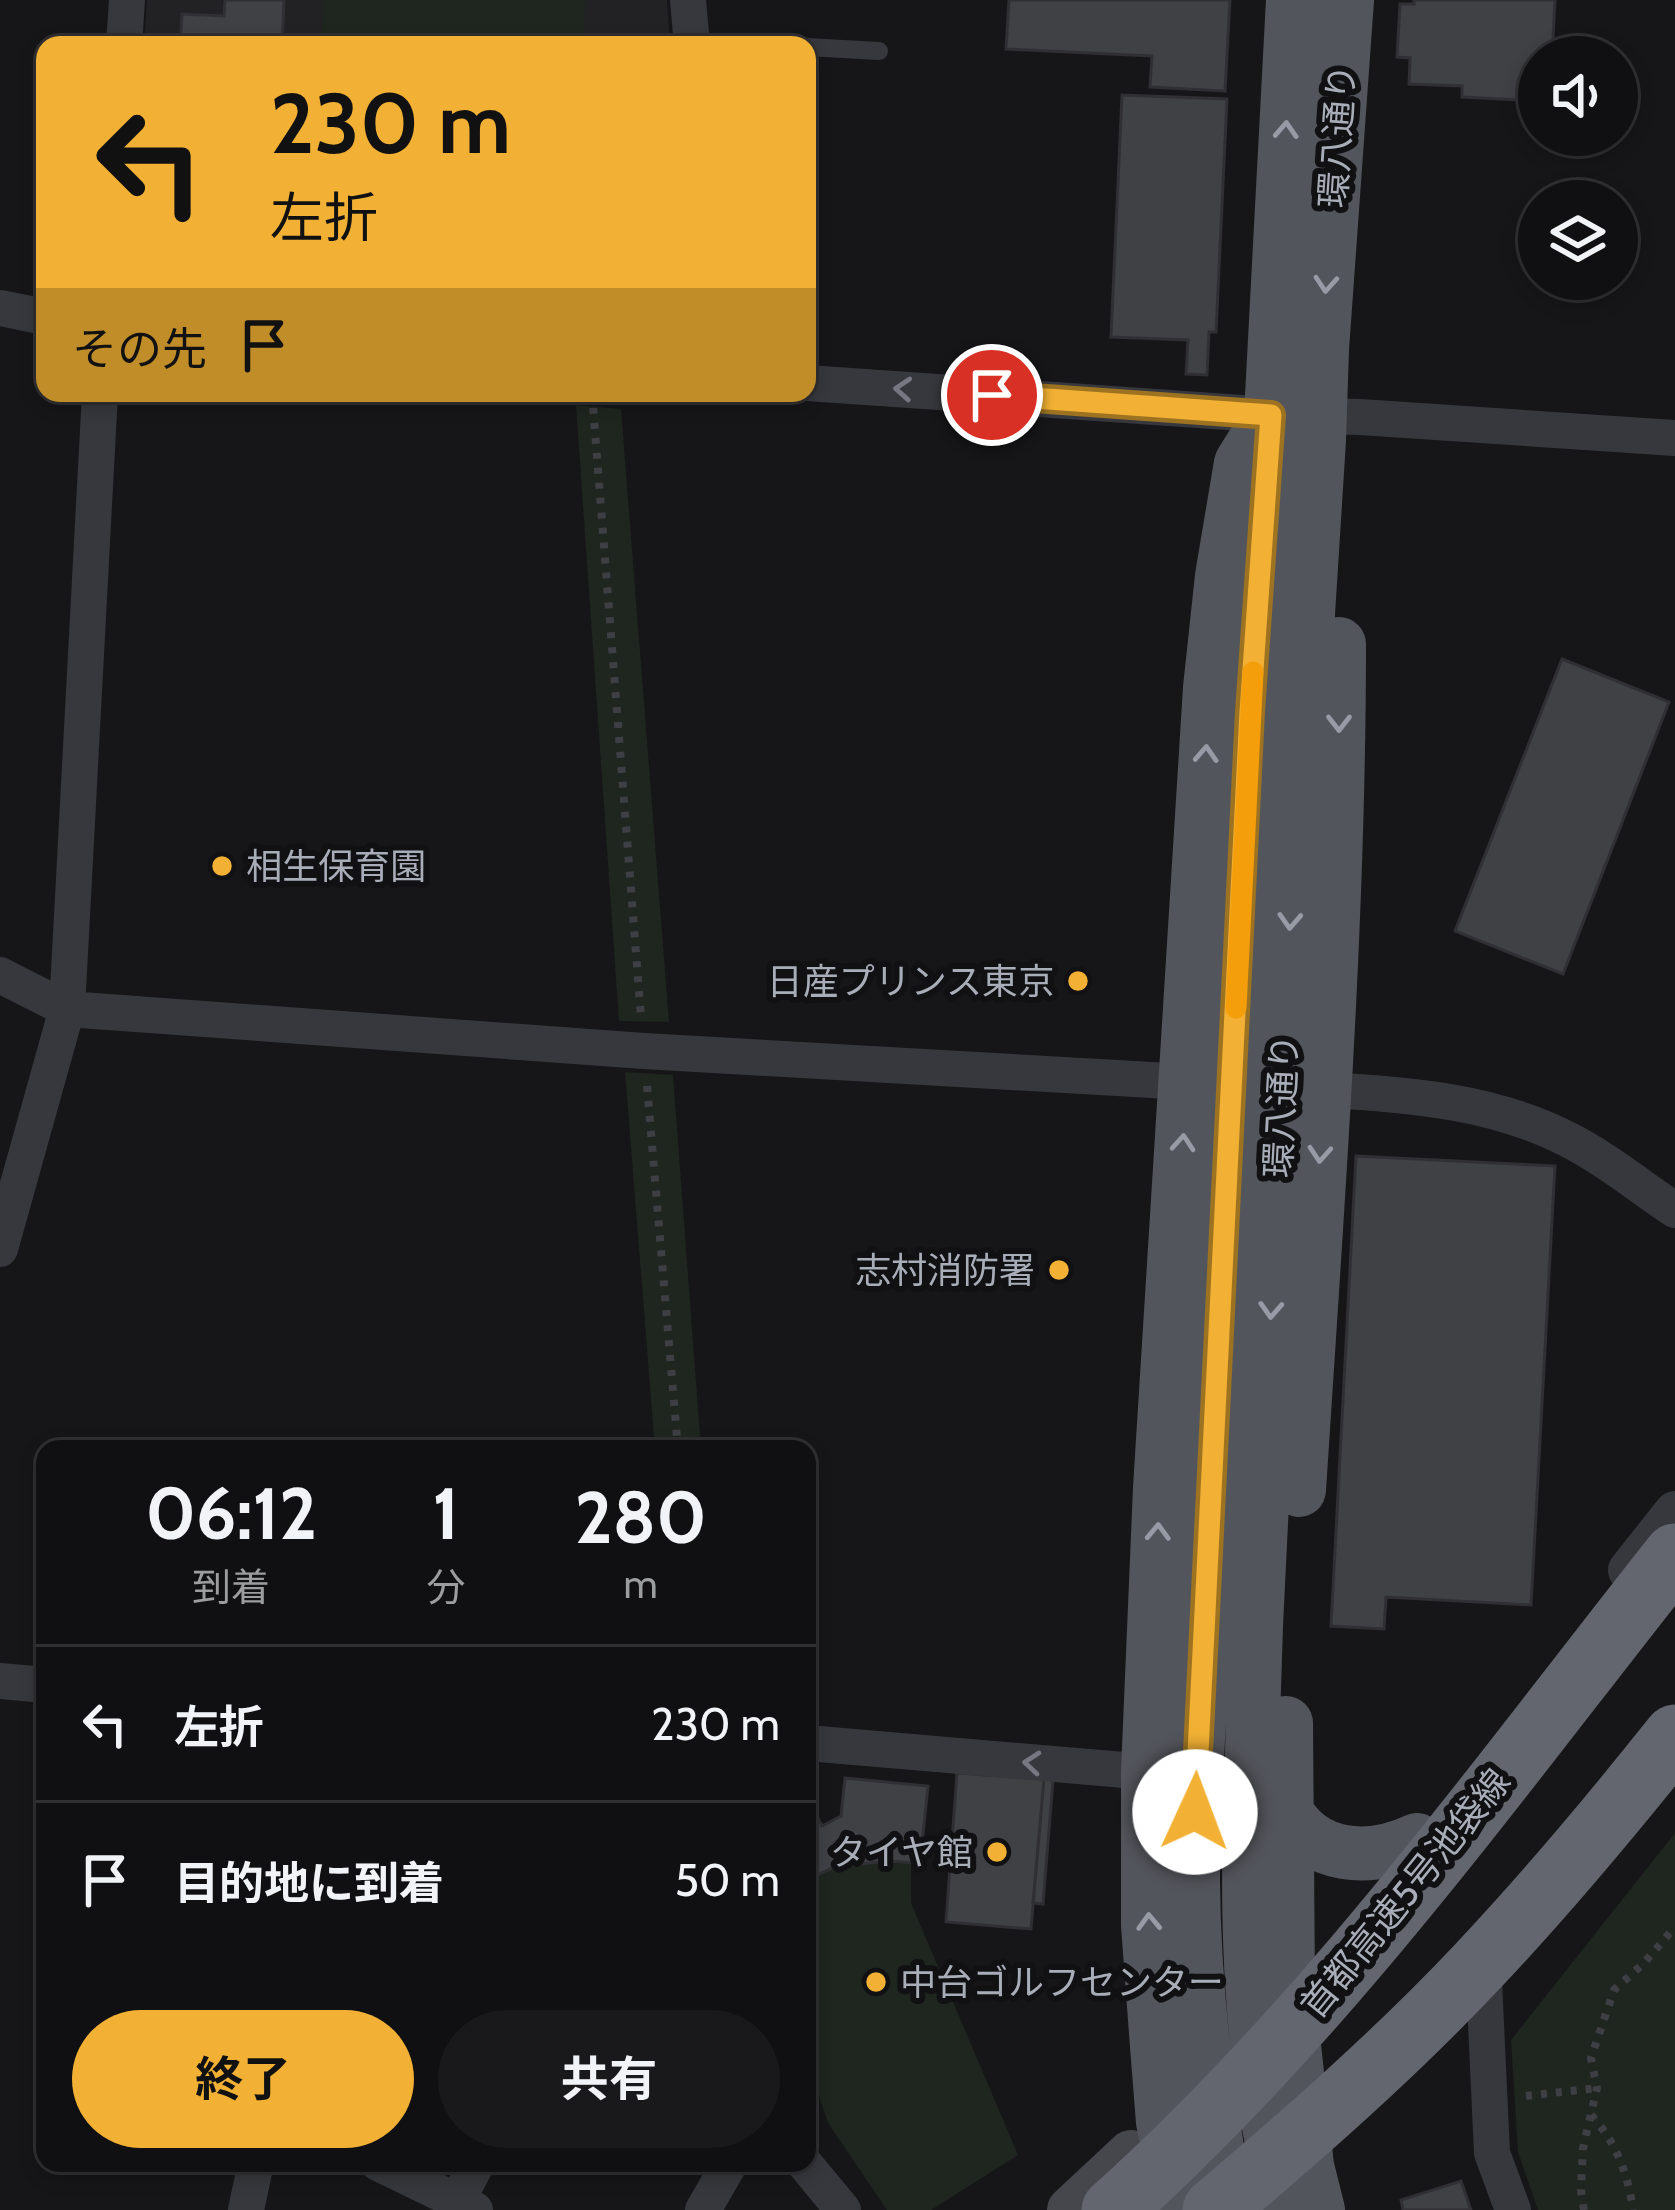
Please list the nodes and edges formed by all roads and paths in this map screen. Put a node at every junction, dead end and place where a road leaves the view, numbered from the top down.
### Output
1 (127, 0) edge
2 (688, 0) edge
3 (1294, 0) edge
4 (1347, 0) edge
5 (125, 36) edge
6 (691, 36) edge
7 (816, 48) edge
8 (879, 51) dead end
9 (0, 308) edge
10 (36, 315) edge
11 (816, 383) edge
12 (100, 402) edge
13 (593, 402) edge
14 (1303, 423) junction
15 (1675, 438) edge
16 (0, 975) edge
17 (67, 1009) junction
18 (644, 1051) junction
19 (1186, 1082) junction
20 (1324, 1090) junction
21 (1675, 1210) edge
22 (0, 1249) edge
23 (677, 1440) edge
24 (1675, 1512) edge
25 (1675, 1555) edge
26 (0, 1682) edge
27 (36, 1684) edge
28 (1675, 1738) edge
29 (816, 1744) edge
30 (1148, 1772) junction
31 (1285, 1809) junction
32 (1417, 1840) junction
33 (1675, 1927) edge
34 (1484, 1981) junction
35 (1288, 1990) junction
36 (1597, 2088) junction
37 (1507, 2098) dead end
38 (1590, 2114) junction
39 (1163, 2122) junction
40 (254, 2172) edge
41 (396, 2172) edge
42 (475, 2172) edge
43 (725, 2172) edge
44 (789, 2172) edge
45 (811, 2172) edge
46 (1304, 2196) edge
47 (466, 2206) edge
48 (246, 2210) edge
49 (703, 2210) edge
50 (813, 2210) edge
51 (843, 2210) edge
52 (1071, 2210) edge
53 (1113, 2210) edge
54 (1182, 2210) edge
55 (1214, 2210) edge
56 (1228, 2210) edge
57 (1256, 2210) edge
58 (1513, 2210) edge
59 (1584, 2210) edge
60 (1633, 2210) edge

1 - 5 street
2 - 6 street
14 -> 3 main road, 環八通り
4 -> 14 main road, 環八通り
7 - 8 lane
9 - 10 street
14 -> 11 street
12 - 17 street
13 - 18 path
14 - 15 street
19 -> 14 main road
14 -> 20 main road
14 -> 46 main road, 環八通り, bridge
14 - 56 main road, 環八通り, bridge
16 - 17 street
17 - 18 street
17 - 22 street
18 - 19 street
18 - 23 path
30 -> 19 main road
20 - 21 street
20 -> 31 main road
24 - 32 street
25 - 53 highway, 首都高速5号池袋線, bridge
26 - 27 street
28 - 34 street
28 - 55 highway, bridge
30 -> 29 street
39 -> 30 main road
31 - 32 main road
31 - 35 main road
32 - 35 street
33 - 36 path
34 - 46 street
34 - 58 street
35 - 39 main road
35 - 46 main road
36 - 37 path
36 - 38 path
38 - 59 path
38 - 60 path
39 - 52 main road
39 - 54 main road
40 - 48 street
41 - 47 street
42 - 47 street
43 - 49 street
44 - 50 street
45 - 51 street
46 - 57 main road

